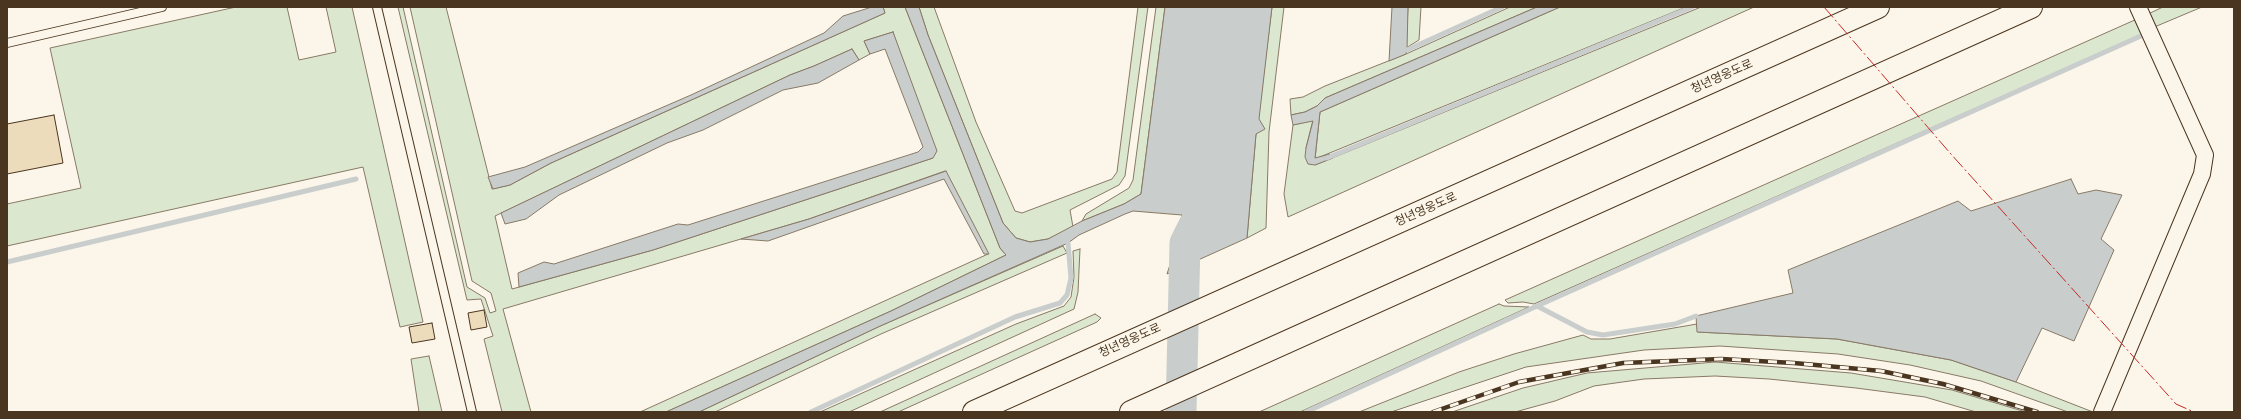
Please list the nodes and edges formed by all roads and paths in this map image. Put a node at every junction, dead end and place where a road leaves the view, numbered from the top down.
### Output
1 (162, 7) edge
2 (376, 7) edge
3 (1878, 7) edge
4 (2031, 7) edge
5 (2138, 7) edge
6 (7, 43) edge
7 (472, 412) edge
8 (974, 412) edge
9 (1130, 412) edge
10 (2102, 412) edge

1 - 6 lane
2 - 7 lane
3 - 8 highway, 청년영웅도로
4 - 9 highway
5 - 10 street

